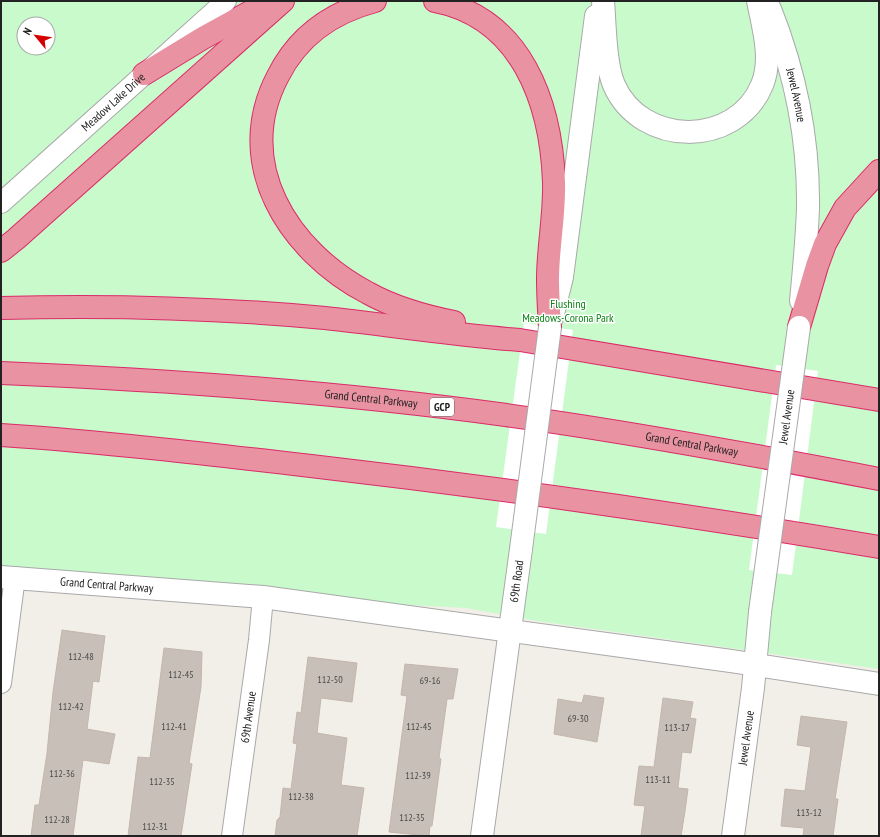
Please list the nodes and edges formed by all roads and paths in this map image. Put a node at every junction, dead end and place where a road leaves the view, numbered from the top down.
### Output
1 (226, 1) edge
2 (270, 1) edge
3 (283, 1) edge
4 (375, 1) edge
5 (434, 1) edge
6 (598, 1) edge
7 (603, 1) edge
8 (758, 1) edge
9 (767, 1) edge
10 (144, 74) junction
11 (879, 170) edge
12 (1, 203) edge
13 (1, 251) edge
14 (1, 308) edge
15 (550, 327) junction
16 (799, 327) junction
17 (520, 340) junction
18 (1, 373) edge
19 (877, 399) edge
20 (1, 435) edge
21 (879, 479) edge
22 (878, 546) edge
23 (8, 577) edge
24 (263, 597) junction
25 (509, 632) junction
26 (755, 666) junction
27 (1, 683) edge
28 (879, 684) edge
29 (232, 836) edge
30 (482, 836) edge
31 (733, 836) edge

1 - 10 street, Meadow Lake Drive
2 - 10 highway
3 - 13 highway
4 - 17 highway
5 - 15 highway
6 - 15 street
7 - 8 street
9 - 16 street, Jewel Avenue
10 - 12 street, Meadow Lake Drive
11 - 16 highway
14 - 17 highway
15 - 25 street, 69th Road, bridge
16 - 26 street, Jewel Avenue, bridge
17 - 19 highway
18 - 21 highway, Grand Central Parkway / GCP
20 - 22 highway
23 - 24 street, Grand Central Parkway
23 - 27 street
24 - 25 street, Grand Central Parkway
24 - 29 street, 69th Avenue
25 - 26 street, Grand Central Parkway
25 - 30 street, 69th Road
26 - 28 street, Grand Central Parkway
26 - 31 street, Jewel Avenue

